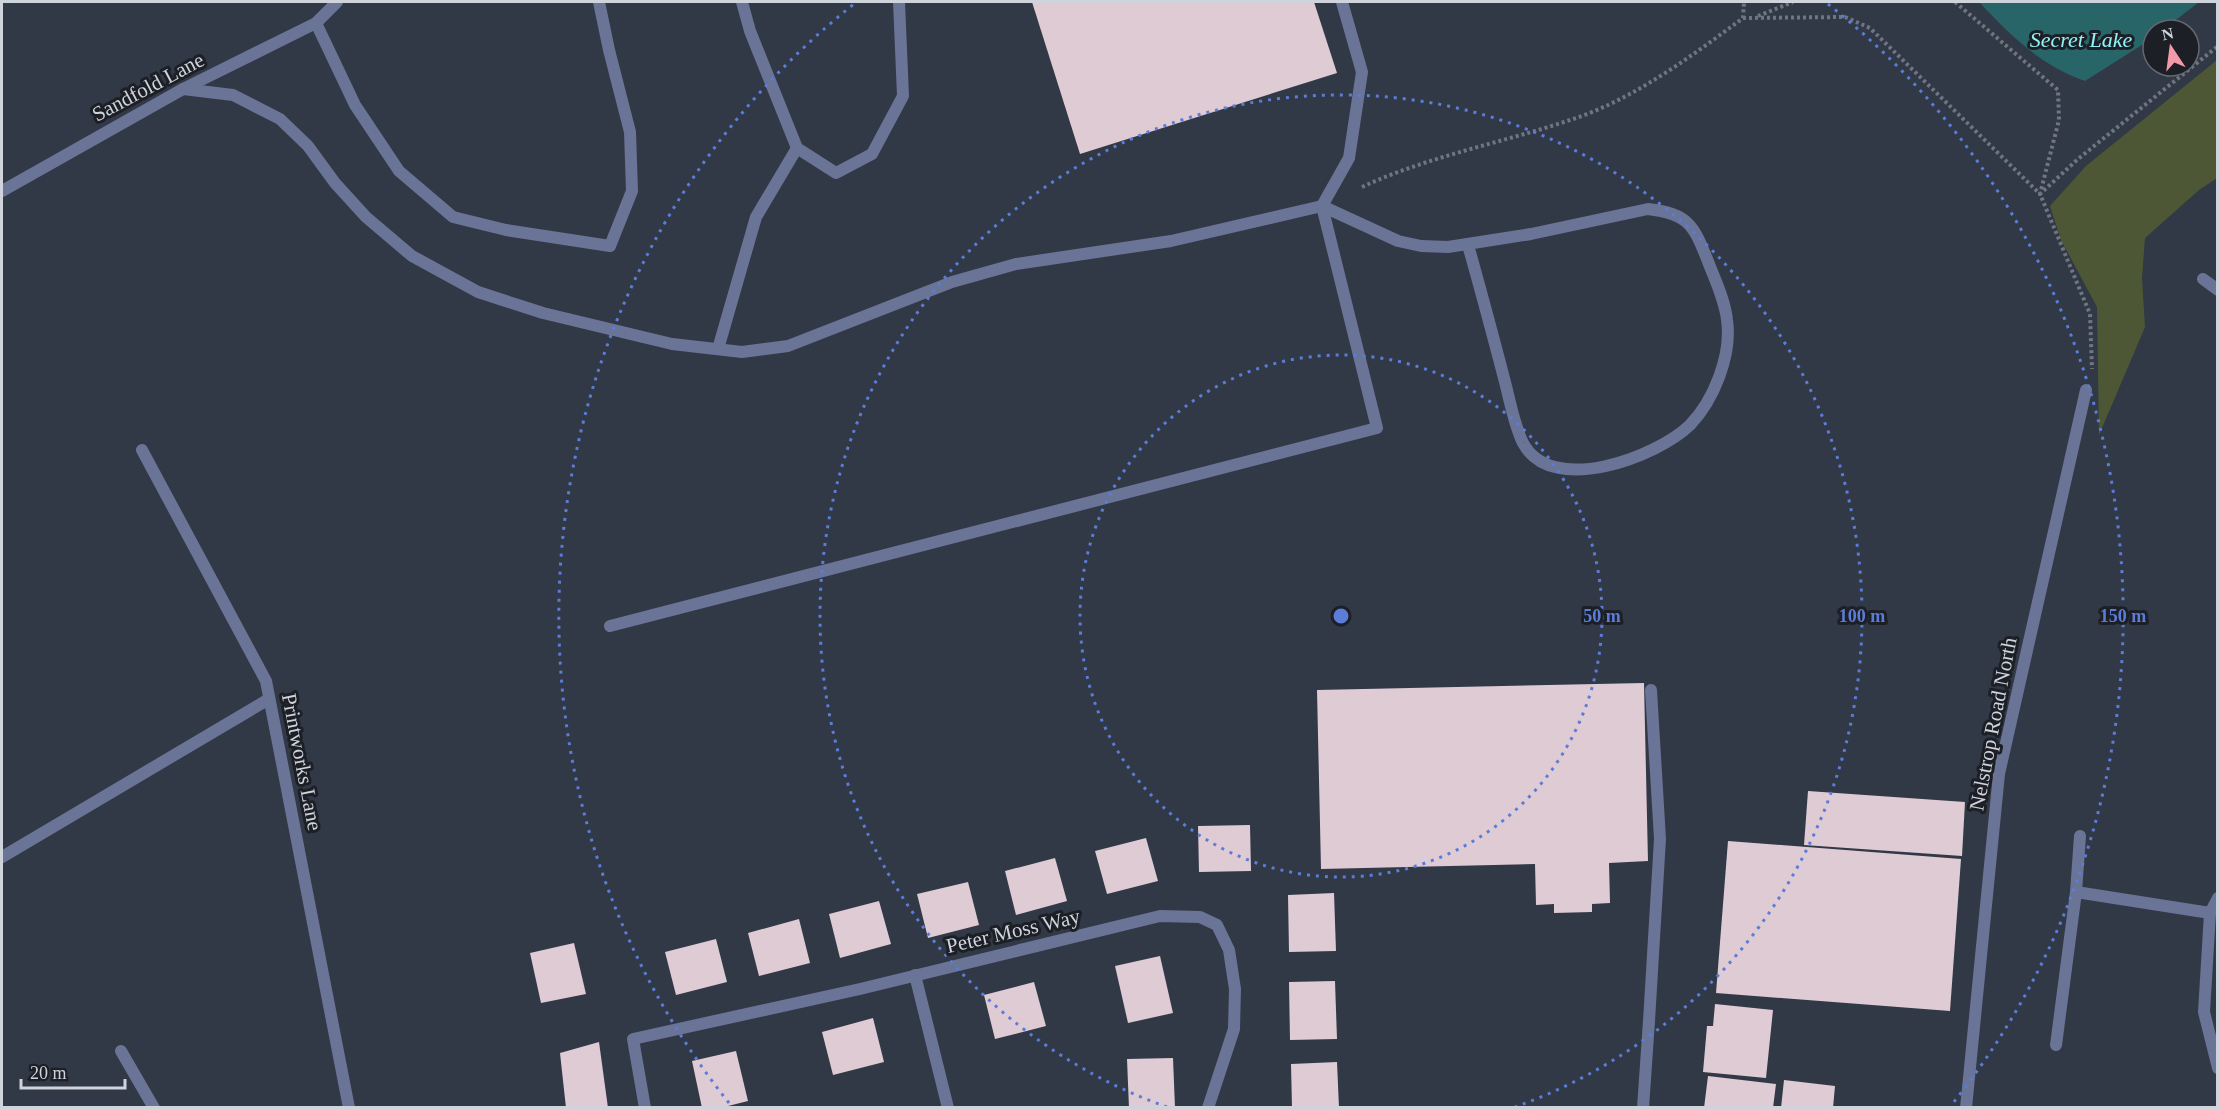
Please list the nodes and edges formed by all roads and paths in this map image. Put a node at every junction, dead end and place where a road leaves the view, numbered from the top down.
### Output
1 (337, 2) edge
2 (599, 2) edge
3 (742, 2) edge
4 (899, 2) edge
5 (1342, 2) edge
6 (1744, 2) edge
7 (1793, 2) edge
8 (1955, 2) edge
9 (1743, 18) junction
10 (1755, 18) junction
11 (316, 23) junction
12 (2217, 46) edge
13 (183, 89) junction
14 (797, 148) junction
15 (2, 191) edge
16 (2040, 194) junction
17 (1322, 206) junction
18 (1468, 245) junction
19 (2203, 279) dead end
20 (2217, 290) edge
21 (718, 349) junction
22 (2086, 390) joint
23 (142, 450) dead end
24 (610, 626) dead end
25 (1651, 690) dead end
26 (269, 699) junction
27 (2080, 836) dead end
28 (2, 857) edge
29 (2076, 892) junction
30 (2217, 898) edge
31 (2210, 913) junction
32 (915, 975) junction
33 (2056, 1045) dead end
34 (122, 1051) dead end
35 (2217, 1068) edge
36 (154, 1107) edge
37 (349, 1107) edge
38 (645, 1107) edge
39 (948, 1107) edge
40 (1208, 1107) edge
41 (1643, 1107) edge
42 (1966, 1107) edge

1 - 11 street, Sandfold Lane
2 - 11 street
3 - 14 street
4 - 14 street
5 - 17 street
6 - 9 path
7 - 10 path
8 - 16 path
9 - 10 path
9 - 17 path
10 - 16 path
11 - 13 street, Sandfold Lane
12 - 16 path
13 - 15 street, Sandfold Lane
13 - 21 street
14 - 21 street
16 - 22 path
17 - 18 street
17 - 21 street
17 - 24 street
18 - 18 street
19 - 20 street
22 - 42 street, Nelstrop Road North
23 - 26 street, Printworks Lane
25 - 41 street
26 - 28 street
26 - 37 street, Printworks Lane
27 - 29 street
29 - 31 street
29 - 33 street
30 - 31 street
31 - 35 street
32 - 38 street, Peter Moss Way
32 - 39 street
32 - 40 street, Peter Moss Way
34 - 36 street

